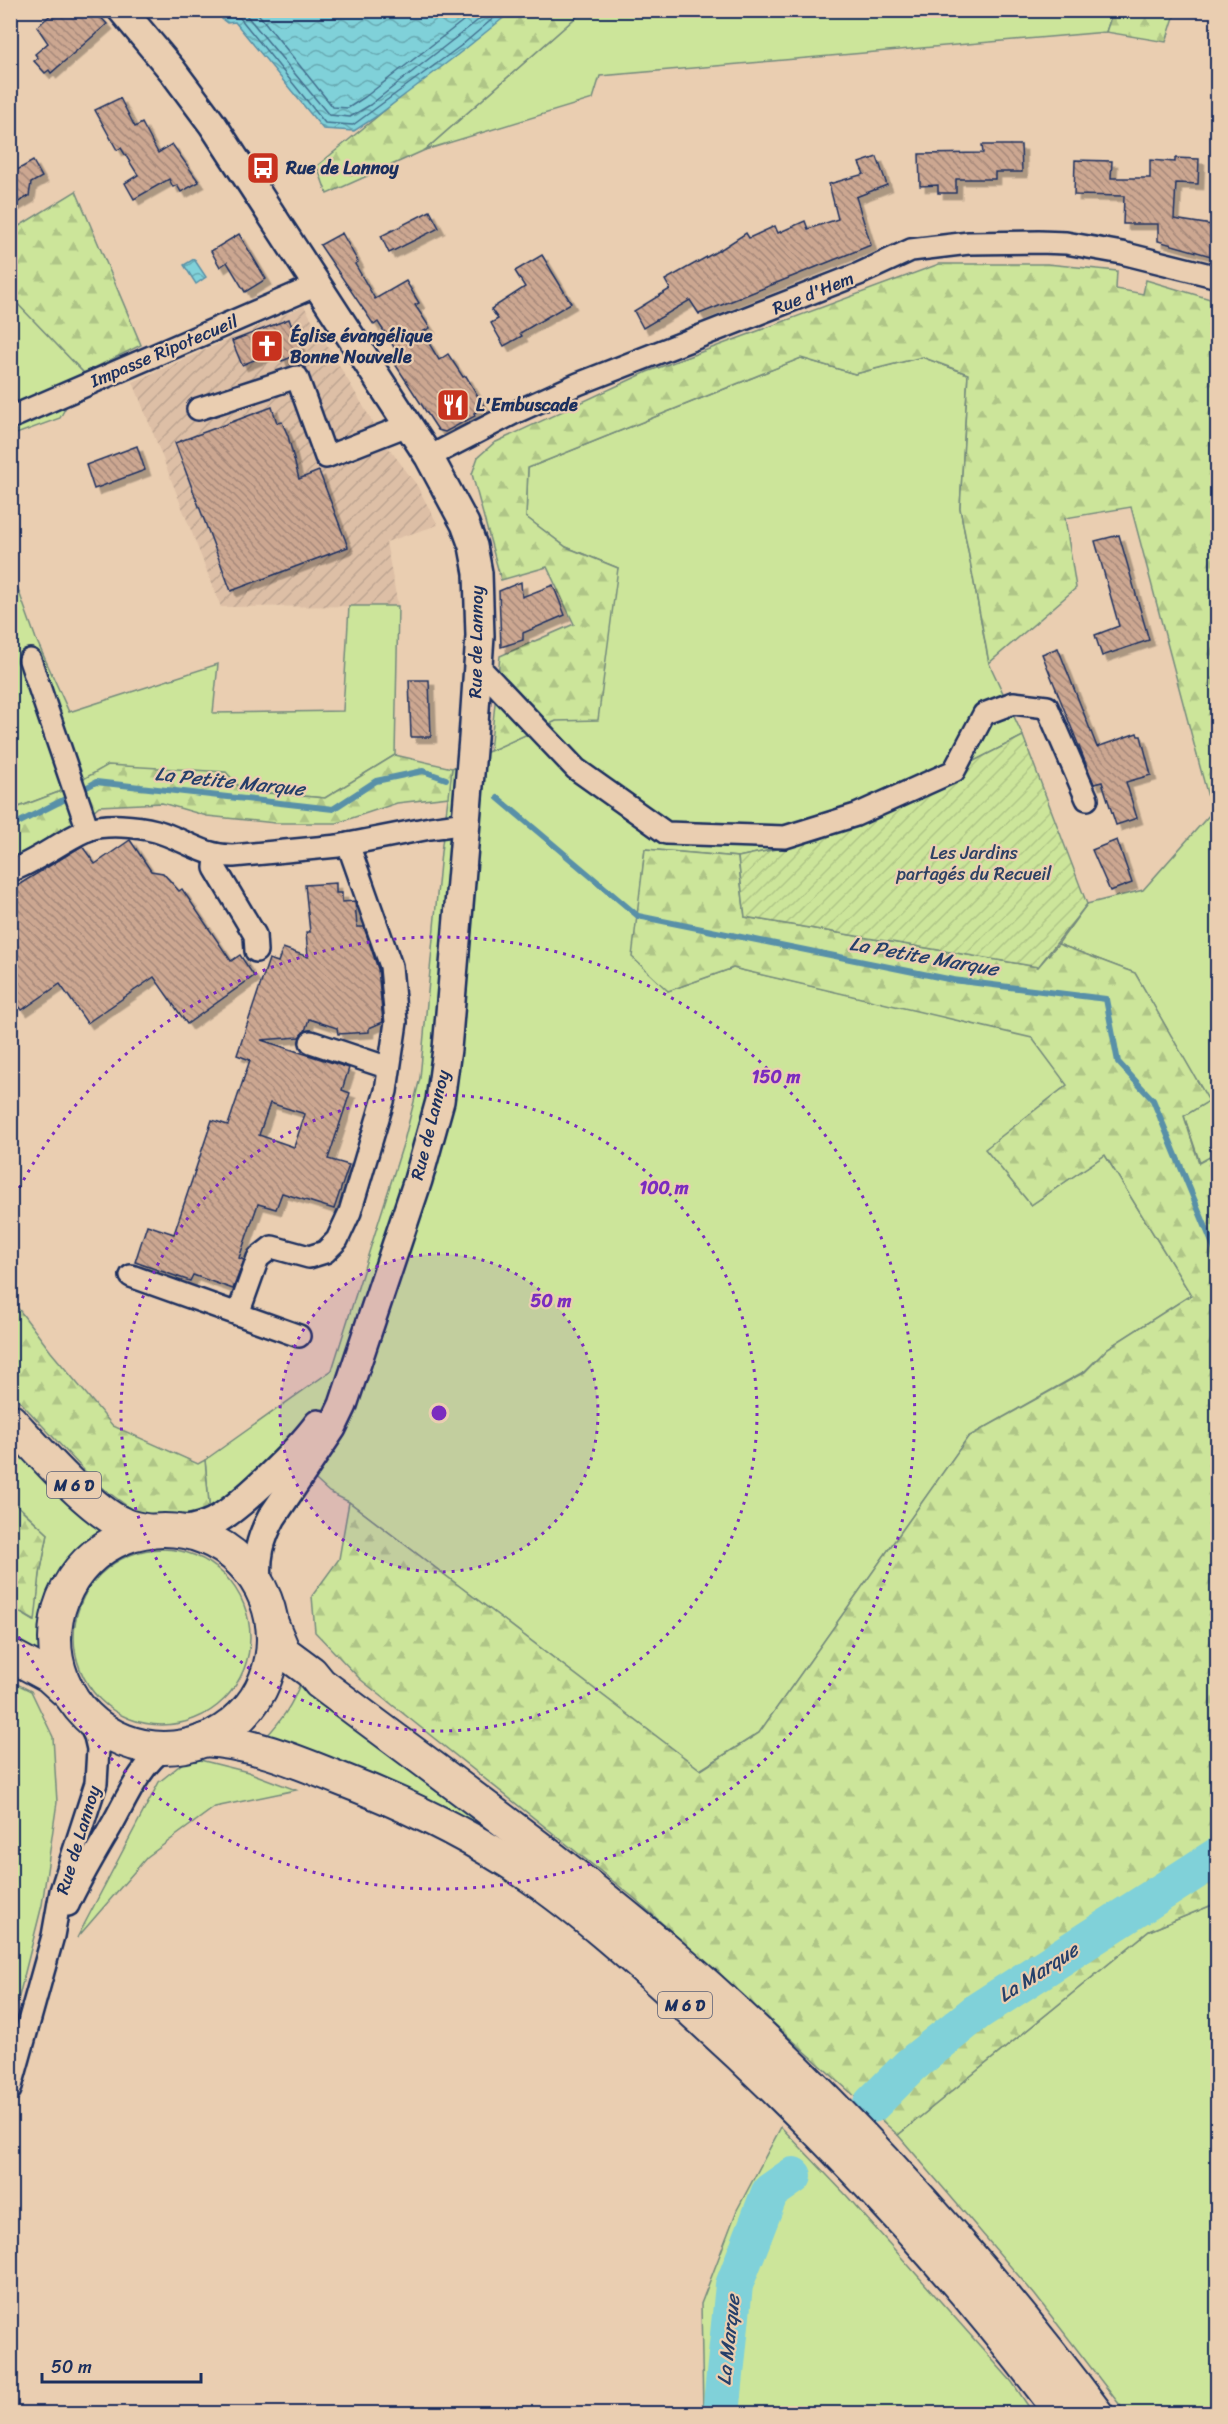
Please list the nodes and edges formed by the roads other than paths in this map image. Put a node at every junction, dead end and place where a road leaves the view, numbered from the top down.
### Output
1 (122, 10) edge
2 (1218, 277) edge
3 (317, 285) junction
4 (198, 409) dead end
5 (10, 418) edge
6 (408, 425) junction
7 (429, 457) junction
8 (30, 660) dead end
9 (478, 666) junction
10 (1087, 799) dead end
11 (85, 821) junction
12 (466, 823) junction
13 (348, 844) junction
14 (216, 856) junction
15 (10, 871) edge
16 (256, 951) dead end
17 (311, 1042) dead end
18 (389, 1068) junction
19 (131, 1276) dead end
20 (238, 1314) junction
21 (299, 1336) dead end
22 (355, 1365) junction
23 (10, 1420) edge
24 (150, 1531) junction
25 (182, 1531) junction
26 (258, 1582) junction
27 (273, 1626) junction
28 (10, 1655) edge
29 (78, 1705) junction
30 (204, 1740) junction
31 (166, 1748) junction
32 (53, 1936) junction
33 (10, 2090) edge
34 (1062, 2414) edge
35 (1097, 2414) edge

1 - 3 main road, Rue de Lannoy
2 - 7 street, Rue d'Hem
3 - 5 street, Impasse Ripotecueil
3 - 6 main road, Rue de Lannoy
4 - 6 street
6 - 7 main road, Rue de Lannoy
7 - 9 main road, Rue de Lannoy
8 - 11 street
9 - 10 street
9 - 12 main road, Rue de Lannoy
11 - 14 street
11 - 15 street
12 - 13 street
12 - 22 main road, Rue de Lannoy
13 - 14 street
13 - 18 street
14 - 16 street
17 - 18 street
18 - 20 street
19 - 20 street
20 - 21 street
22 - 25 main road, Rue de Lannoy
22 - 26 main road, Rue de Lannoy
23 - 24 highway, M 6 D
24 - 25 highway
24 - 29 highway
25 - 26 highway
26 - 27 highway
27 - 30 highway
27 - 35 highway, M 6 D
28 - 29 highway
29 - 31 highway
29 - 32 street, Rue de Lannoy
30 - 31 highway
30 - 34 highway, M 6 D
31 - 32 street, Rue de Lannoy
32 - 33 street, Rue de Lannoy

